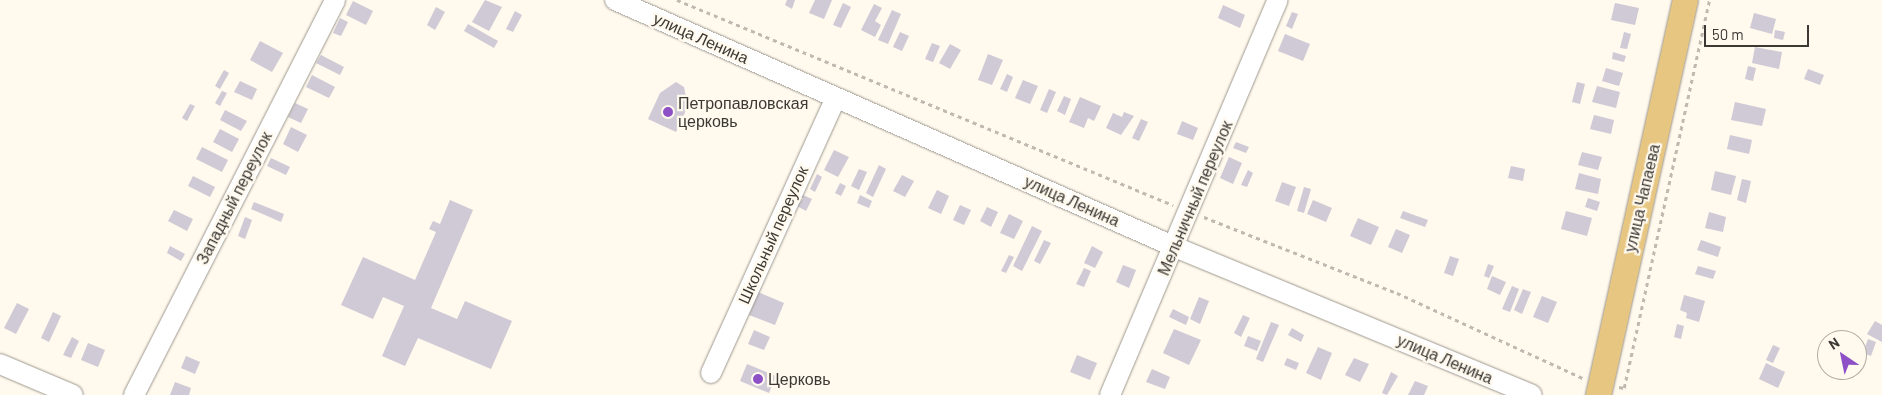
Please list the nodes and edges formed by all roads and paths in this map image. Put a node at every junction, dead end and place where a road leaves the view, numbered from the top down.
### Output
1 (335, 0) edge
2 (615, 0) edge
3 (677, 0) edge
4 (1278, 0) edge
5 (1686, 0) edge
6 (1709, 0) edge
7 (836, 98) junction
8 (1190, 212) junction
9 (1175, 246) junction
10 (0, 364) edge
11 (711, 373) dead end
12 (1600, 387) edge
13 (73, 395) edge
14 (134, 395) edge
15 (1110, 395) edge
16 (1532, 395) edge

1 - 14 street, Западный переулок
2 - 7 street, улица Ленина
3 - 8 path
4 - 8 street, Мельничный переулок
5 - 12 main road, улица Чапаева
6 - 12 path
7 - 9 street, улица Ленина
7 - 11 street, Школьный переулок
8 - 9 street, Мельничный переулок
8 - 12 path
9 - 15 street, Мельничный переулок
9 - 16 street, улица Ленина
10 - 13 street

